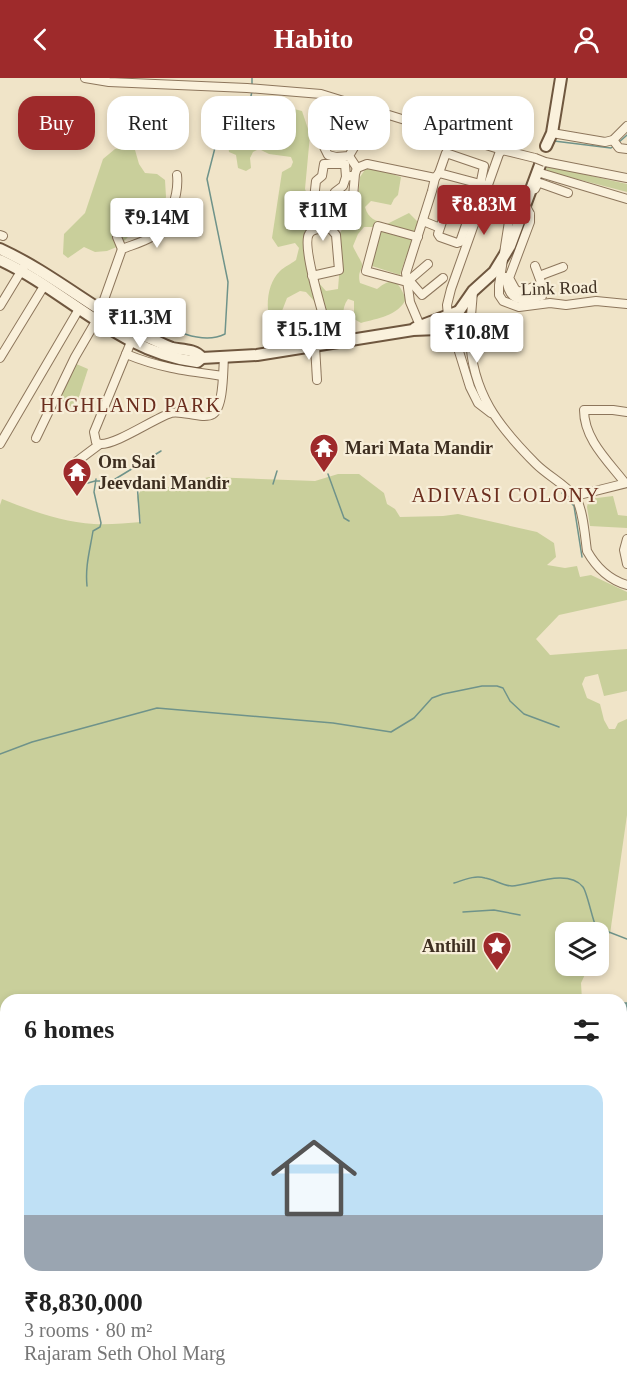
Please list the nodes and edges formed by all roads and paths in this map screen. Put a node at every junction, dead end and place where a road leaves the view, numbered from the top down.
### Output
1 (85, 78) edge
2 (561, 78) edge
3 (402, 119) edge
4 (627, 126) edge
5 (552, 134) junction
6 (618, 145) edge
7 (546, 146) dead end
8 (502, 150) joint
9 (349, 156) junction
10 (541, 166) junction
11 (356, 171) junction
12 (177, 175) dead end
13 (437, 175) junction
14 (346, 177) junction
15 (627, 178) edge
16 (485, 184) junction
17 (545, 184) junction
18 (568, 193) dead end
19 (627, 199) edge
20 (349, 215) junction
21 (423, 221) junction
22 (117, 226) dead end
23 (440, 228) junction
24 (418, 237) junction
25 (0, 249) edge
26 (122, 249) junction
27 (504, 257) junction
28 (0, 260) edge
29 (428, 264) dead end
30 (25, 266) junction
31 (535, 266) dead end
32 (563, 267) dead end
33 (501, 273) junction
34 (312, 276) junction
35 (538, 276) junction
36 (443, 278) dead end
37 (408, 281) junction
38 (44, 286) junction
39 (473, 291) junction
40 (542, 296) dead end
41 (627, 304) edge
42 (0, 306) edge
43 (79, 309) junction
44 (98, 316) junction
45 (452, 317) junction
46 (418, 328) junction
47 (134, 336) junction
48 (331, 343) junction
49 (315, 346) junction
50 (126, 354) junction
51 (224, 357) junction
52 (0, 358) edge
53 (223, 375) junction
54 (317, 380) dead end
55 (627, 412) edge
56 (491, 413) junction
57 (36, 438) dead end
58 (0, 444) edge
59 (100, 444) junction
60 (75, 462) dead end
61 (626, 483) edge
62 (575, 496) junction
63 (627, 539) edge
64 (627, 564) edge
65 (627, 585) edge

1 - 3 street
2 - 5 street
4 - 6 street
5 - 6 street
5 - 7 street
8 - 10 street
8 - 16 street
9 - 9 street
9 - 11 street
10 - 15 street
10 - 17 street
10 - 19 street
10 - 27 street
11 - 13 street
11 - 14 street
11 - 20 street
12 - 26 street
13 - 16 street
13 - 16 street
13 - 21 street
14 - 20 street
14 - 20 street
16 - 45 street
17 - 18 street
17 - 27 street
21 - 23 street
21 - 24 street
22 - 26 street
23 - 23 street
24 - 37 street
24 - 37 street
25 - 30 street
26 - 44 street
27 - 33 street, Link Road
27 - 35 street, Link Road, bridge
27 - 39 street
28 - 30 street
29 - 37 street
30 - 38 street
30 - 42 street
30 - 44 street
31 - 35 street
32 - 35 street
33 - 40 street
33 - 41 street, Link Road
34 - 34 street
34 - 48 street
36 - 37 street
37 - 46 street
38 - 43 street
38 - 52 street
39 - 45 street
39 - 56 street
43 - 44 street
43 - 58 street
44 - 47 street
44 - 57 street
45 - 46 street
45 - 56 street
46 - 48 street
47 - 50 street
47 - 51 street
48 - 49 street
49 - 51 street
49 - 54 street
50 - 53 street
50 - 59 street
51 - 53 street
53 - 59 street
55 - 61 street
56 - 62 street
59 - 60 street
61 - 62 street
62 - 65 street
63 - 64 street

